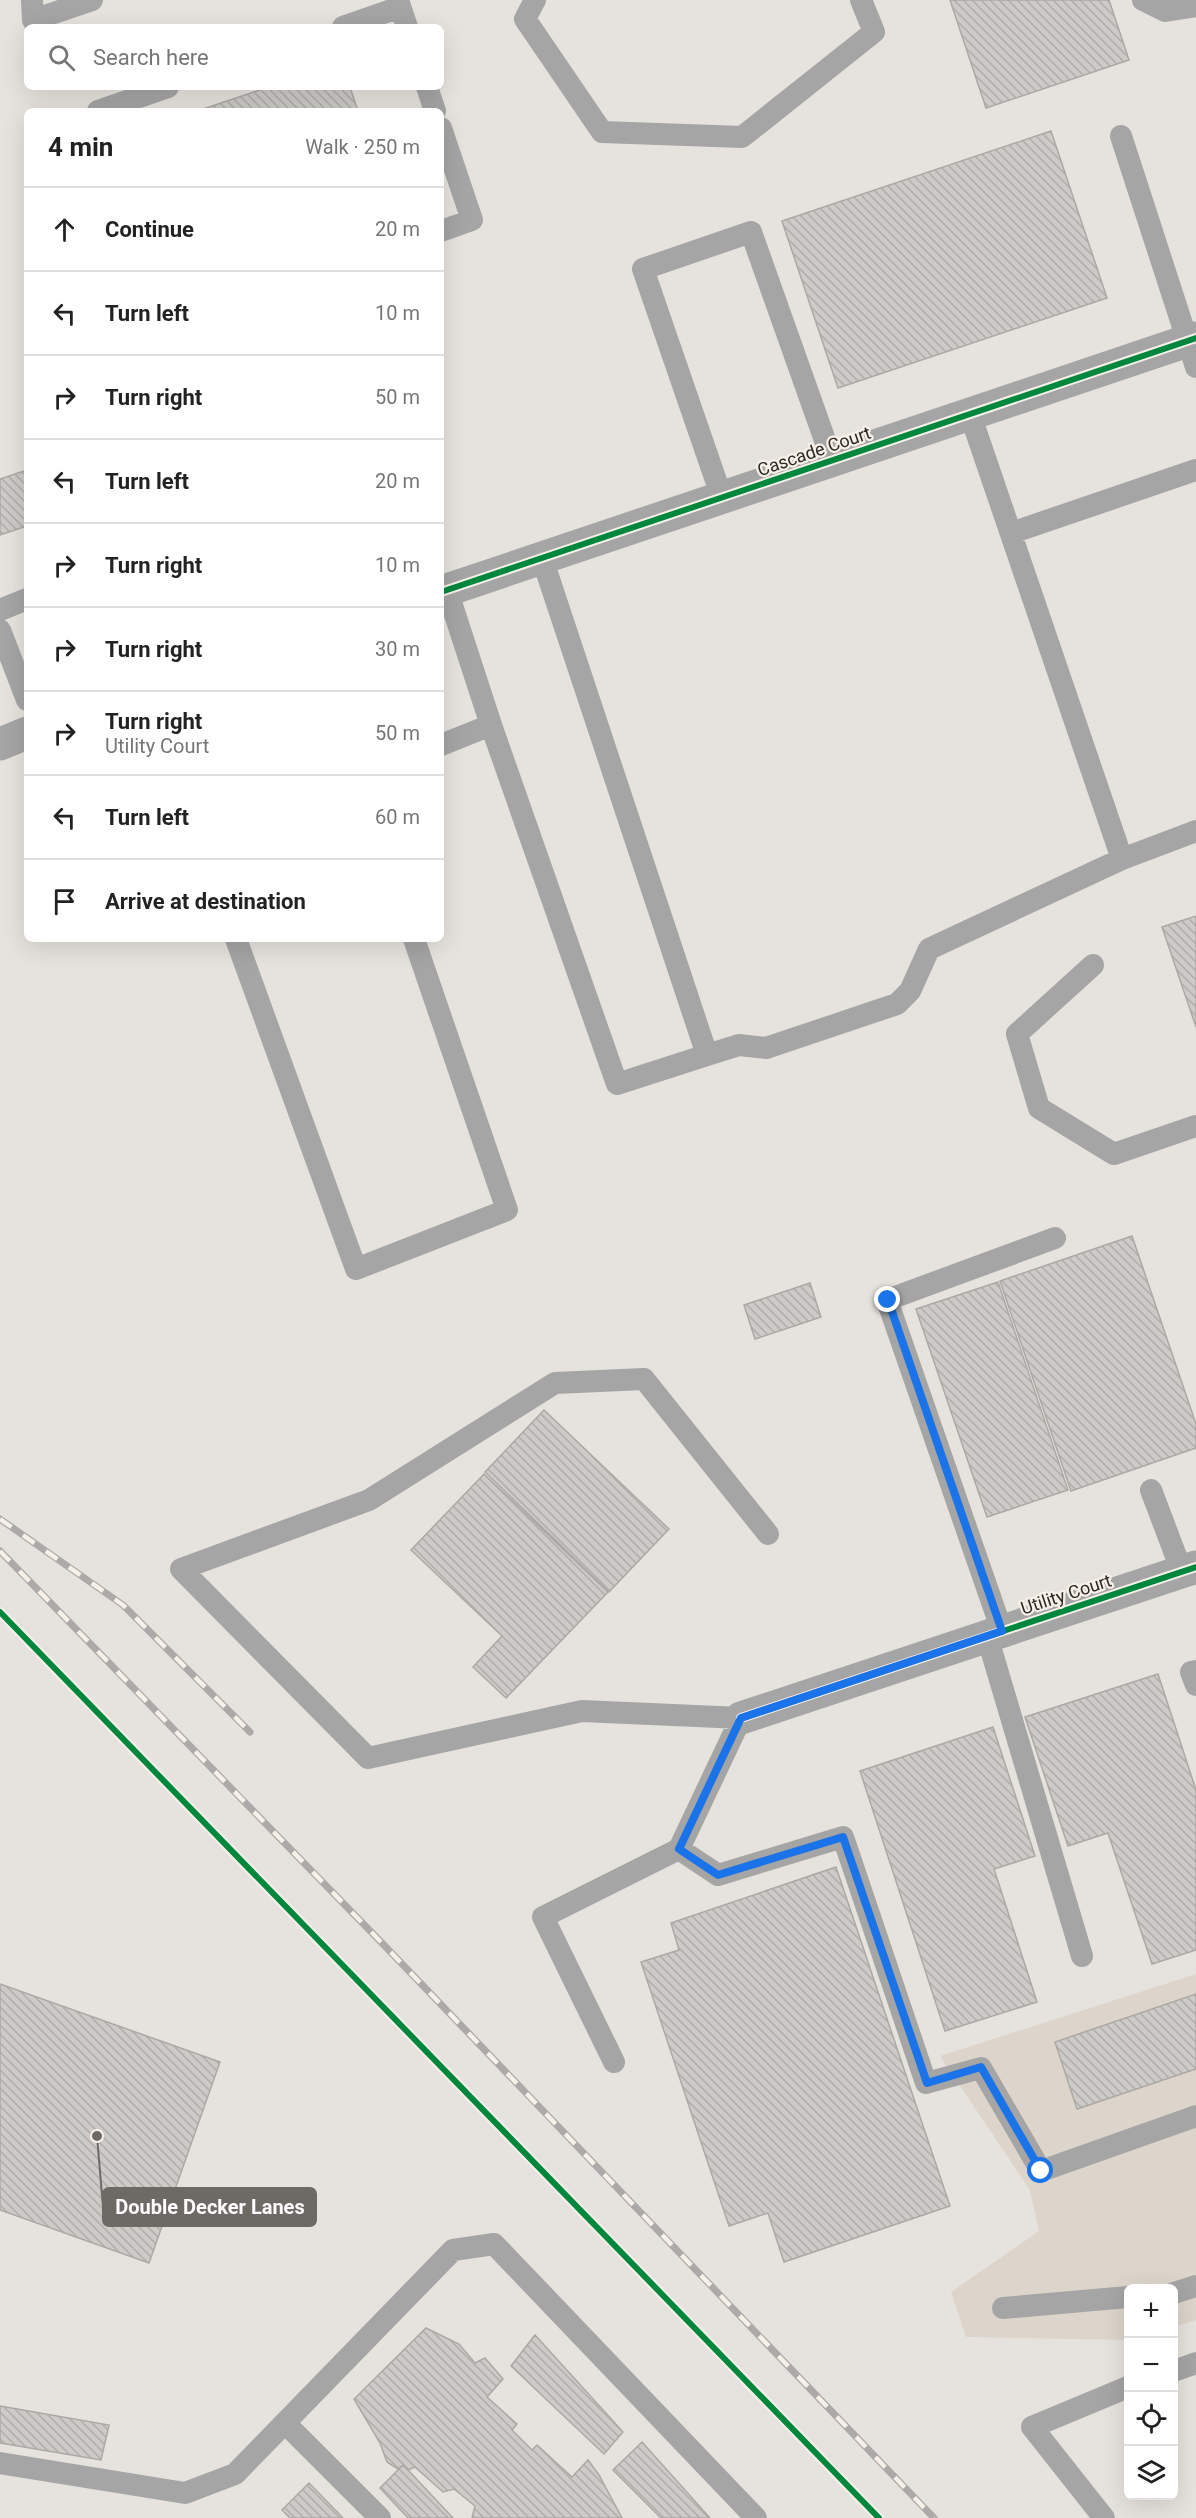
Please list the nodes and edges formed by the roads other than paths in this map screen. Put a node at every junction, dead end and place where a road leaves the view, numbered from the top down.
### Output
1 (32, 0) edge
2 (92, 0) edge
3 (535, 0) edge
4 (861, 0) edge
5 (1143, 0) edge
6 (1196, 6) edge
7 (401, 11) edge
8 (354, 24) edge
9 (159, 90) edge
10 (428, 90) edge
11 (107, 108) edge
12 (434, 108) edge
13 (1121, 136) dead end
14 (444, 137) edge
15 (444, 230) edge
16 (1193, 348) edge
17 (970, 414) junction
18 (832, 460) junction
19 (1196, 470) edge
20 (722, 498) junction
21 (1011, 533) junction
22 (542, 558) junction
23 (444, 591) edge
24 (24, 600) edge
25 (0, 610) edge
26 (0, 630) edge
27 (24, 692) edge
28 (491, 725) junction
29 (24, 734) edge
30 (0, 744) edge
31 (444, 744) edge
32 (1196, 831) edge
33 (1122, 859) junction
34 (237, 942) edge
35 (415, 942) edge
36 (1093, 964) dead end
37 (707, 1055) junction
38 (1196, 1126) edge
39 (1055, 1238) dead end
40 (1151, 1490) dead end
41 (768, 1534) dead end
42 (1189, 1569) edge
43 (994, 1634) junction
44 (1196, 1671) edge
45 (1196, 1685) edge
46 (741, 1718) junction
47 (679, 1849) junction
48 (1082, 1956) dead end
49 (614, 2062) dead end
50 (1196, 2116) edge
51 (1196, 2286) edge
52 (1178, 2291) edge
53 (1124, 2297) edge
54 (1003, 2308) dead end
55 (1196, 2363) edge
56 (1178, 2369) edge
57 (1124, 2389) edge
58 (285, 2423) junction
59 (0, 2463) edge
60 (380, 2518) edge
61 (756, 2518) edge
62 (1104, 2518) edge

1 - 2 lane
3 - 4 lane
5 - 6 lane
7 - 8 lane
9 - 11 lane
10 - 12 lane
13 - 16 lane
14 - 15 lane
16 - 17 street, Cascade Court
17 - 18 street, Cascade Court
17 - 21 lane
18 - 20 street, Cascade Court
18 - 20 lane
19 - 21 lane
20 - 22 street, Cascade Court
21 - 33 lane
22 - 23 street, Cascade Court
22 - 37 lane
23 - 28 lane
24 - 25 lane
26 - 27 lane
28 - 31 lane
28 - 37 lane
29 - 30 street
32 - 33 lane
33 - 37 lane
34 - 35 lane
36 - 38 lane
39 - 43 lane
40 - 42 lane
41 - 46 lane
42 - 43 street, Utility Court
43 - 46 street, Utility Court
43 - 48 lane
44 - 45 lane
46 - 47 lane
47 - 49 lane
47 - 50 lane
51 - 52 lane
53 - 54 lane
55 - 56 lane
57 - 62 lane
58 - 59 lane
58 - 60 lane
58 - 61 lane

